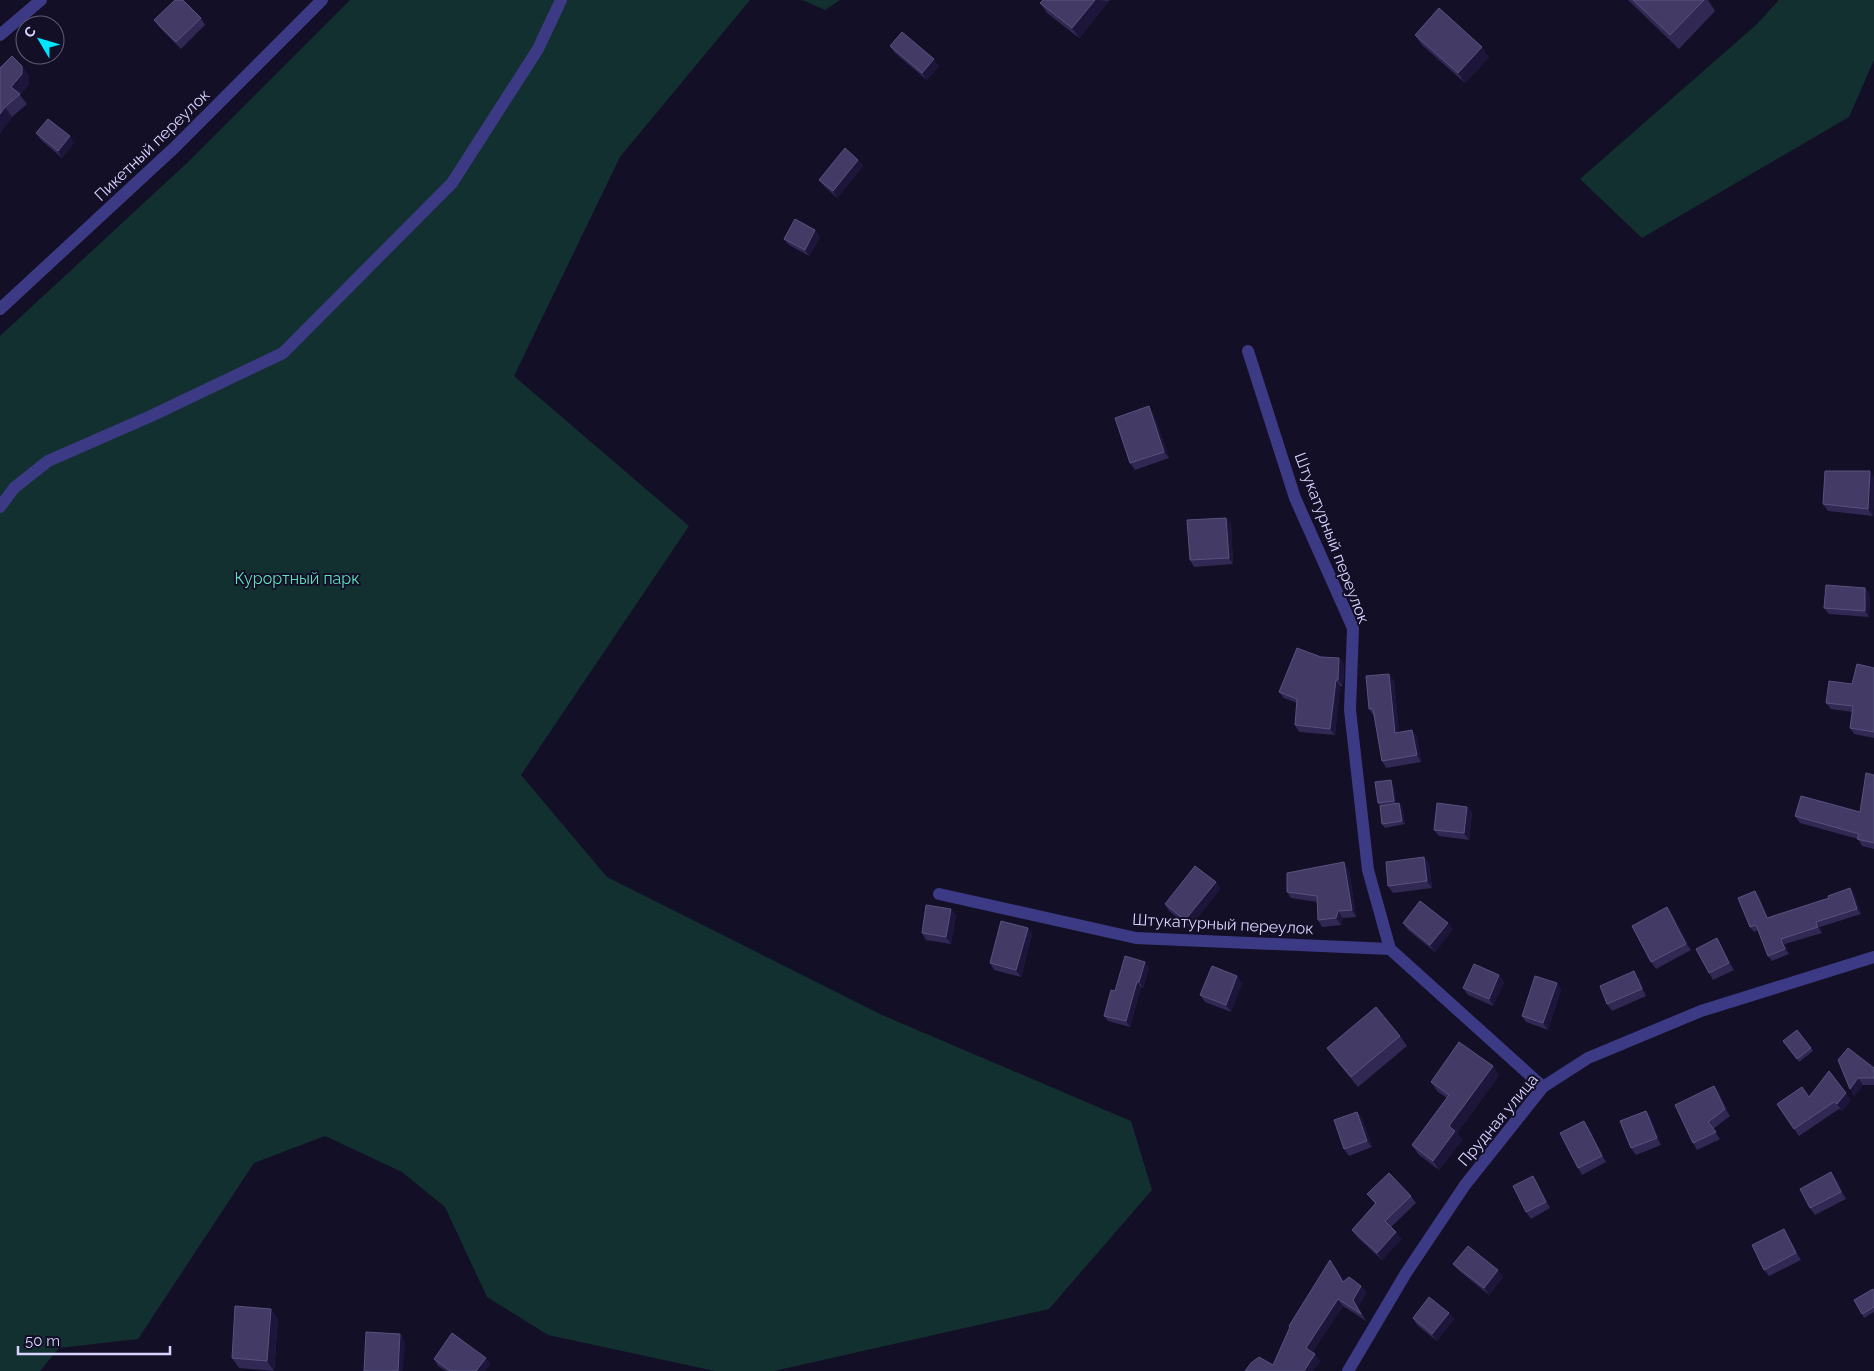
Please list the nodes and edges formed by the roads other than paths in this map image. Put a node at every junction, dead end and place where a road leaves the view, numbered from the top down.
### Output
1 (42, 0) edge
2 (322, 0) edge
3 (561, 0) edge
4 (0, 35) edge
5 (0, 309) edge
6 (1248, 351) dead end
7 (0, 507) edge
8 (939, 894) dead end
9 (1390, 949) junction
10 (1874, 957) edge
11 (1543, 1087) junction
12 (1348, 1371) edge

1 - 4 street
2 - 5 street, Пикетный переулок
3 - 7 street
6 - 9 street, Штукатурный переулок
8 - 9 street, Штукатурный переулок
9 - 11 street
10 - 11 street, Прудная улица
11 - 12 street, Прудная улица

